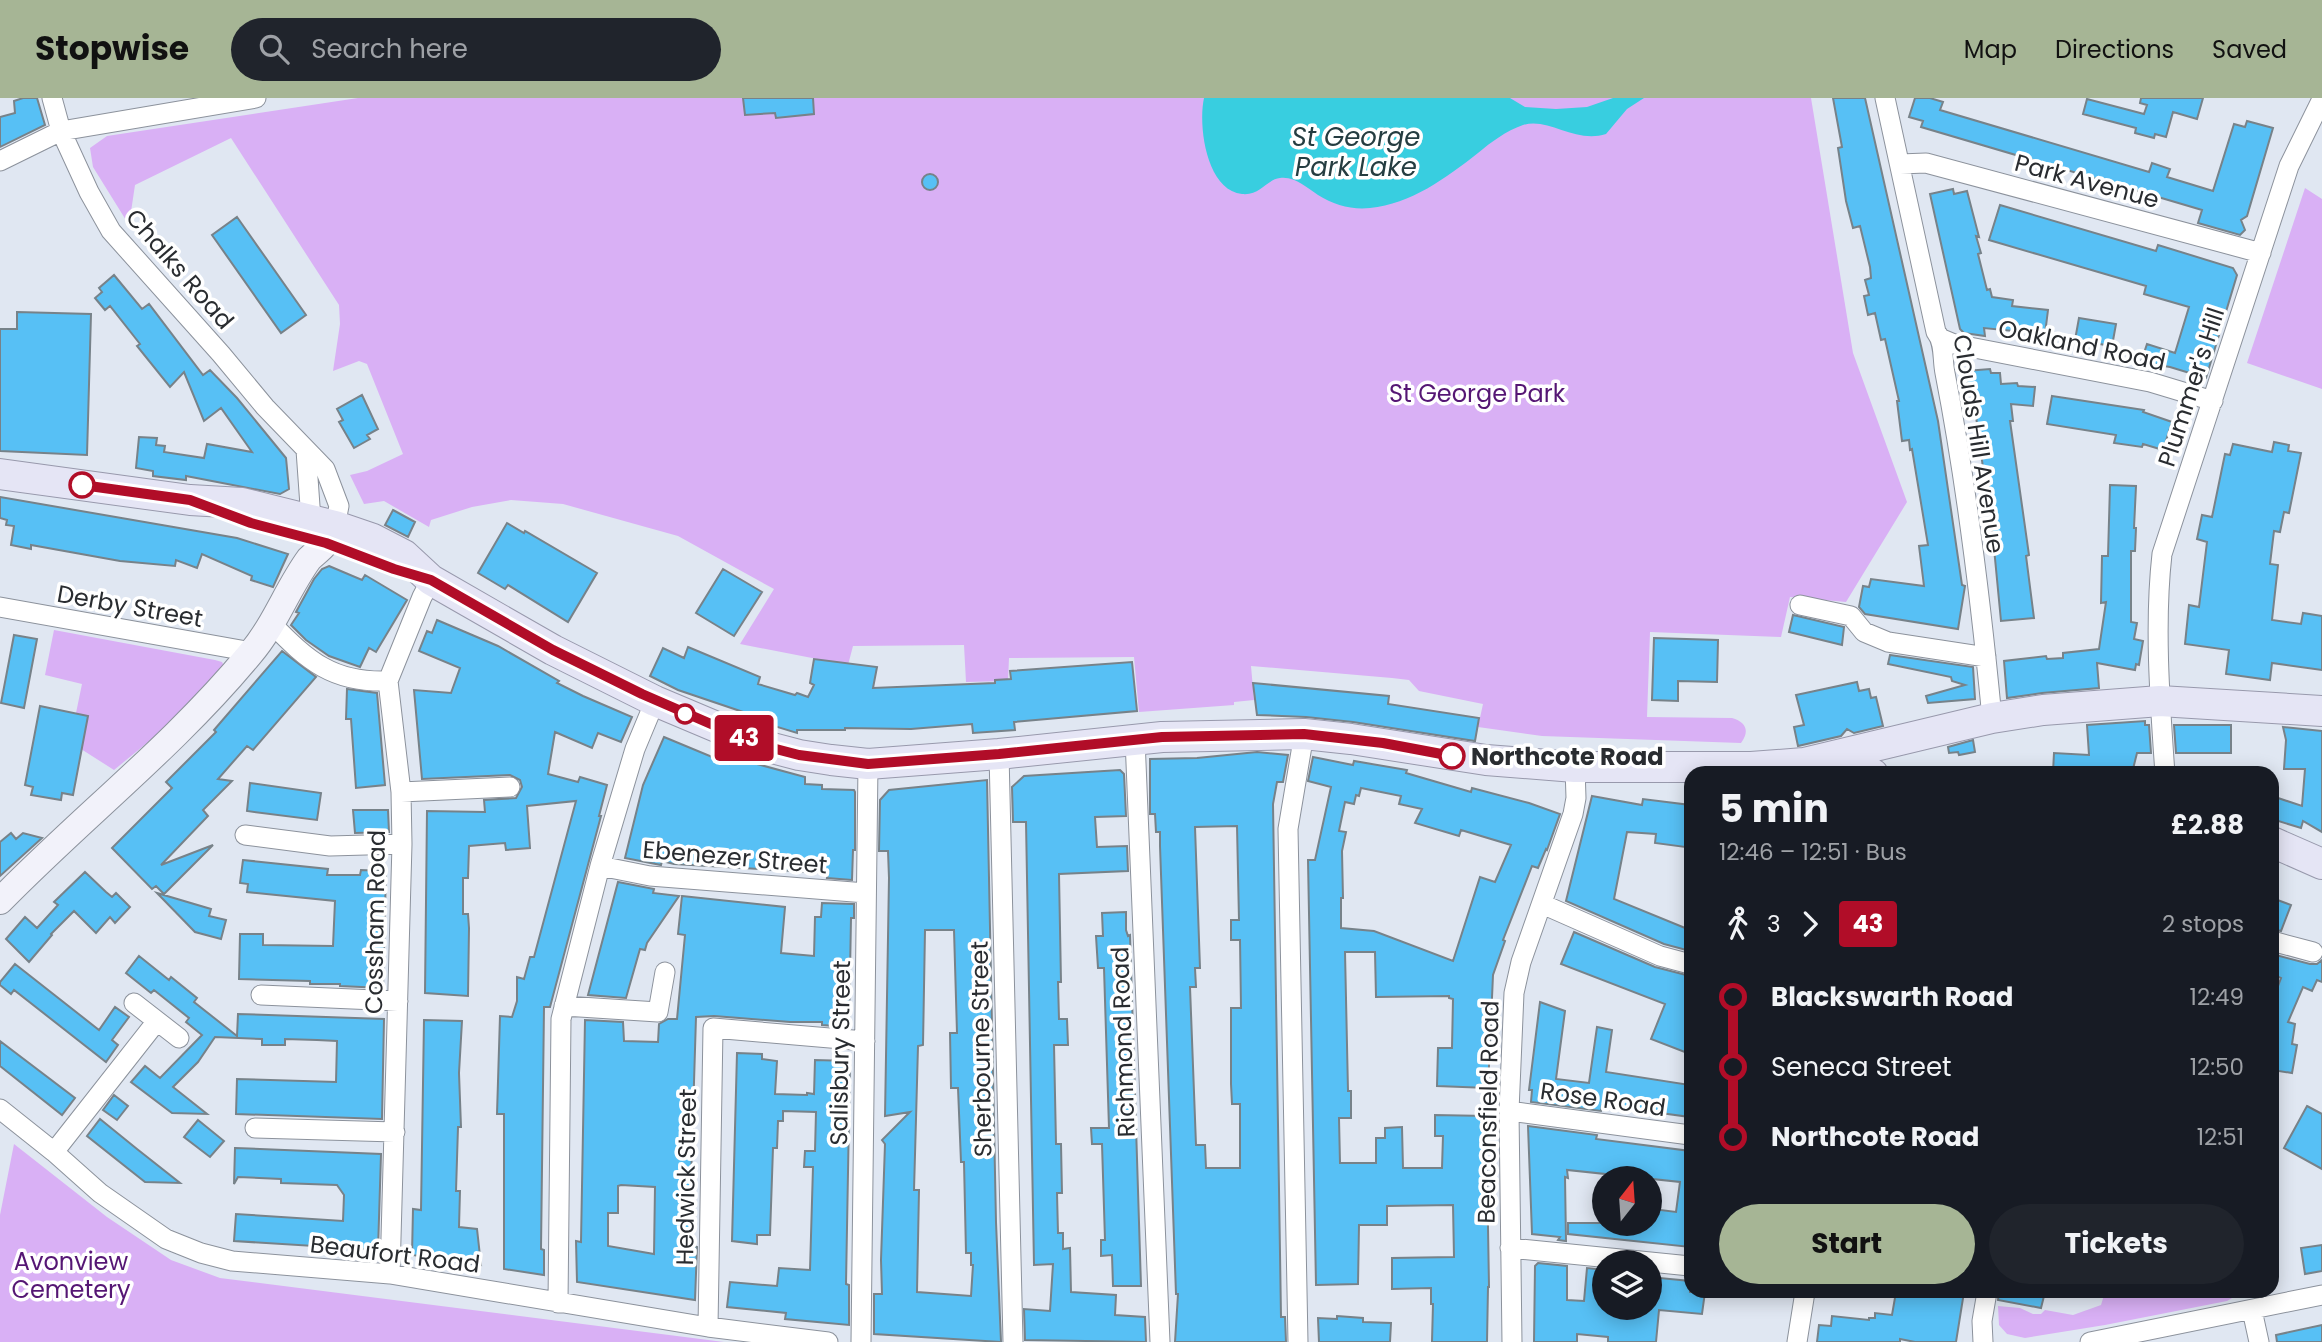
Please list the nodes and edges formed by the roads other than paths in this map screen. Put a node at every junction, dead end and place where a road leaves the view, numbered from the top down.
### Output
1 (52, 98) edge
2 (256, 98) edge
3 (1885, 98) edge
4 (2322, 99) edge
5 (200, 102) edge
6 (61, 131) junction
7 (0, 161) edge
8 (1900, 164) junction
9 (2261, 253) junction
10 (1942, 339) junction
11 (2213, 401) junction
12 (306, 450) junction
13 (0, 474) edge
14 (319, 537) junction
15 (431, 580) junction
16 (1800, 605) dead end
17 (0, 607) edge
18 (272, 624) junction
19 (252, 652) junction
20 (1986, 657) junction
21 (388, 681) junction
22 (655, 701) junction
23 (2160, 701) junction
24 (2322, 711) edge
25 (1992, 718) junction
26 (1304, 734) junction
27 (1904, 738) junction
28 (1135, 739) junction
29 (999, 754) junction
30 (1804, 763) junction
31 (868, 764) junction
32 (1764, 766) edge
33 (1823, 766) edge
34 (1887, 766) edge
35 (2164, 766) edge
36 (1575, 767) junction
37 (1684, 767) edge
38 (510, 787) dead end
39 (401, 792) junction
40 (244, 835) dead end
41 (402, 844) junction
42 (2279, 845) edge
43 (2322, 864) edge
44 (600, 866) junction
45 (866, 893) junction
46 (0, 901) edge
47 (1542, 904) junction
48 (2279, 944) edge
49 (2313, 952) dead end
50 (1684, 962) edge
51 (665, 972) dead end
52 (261, 995) dead end
53 (398, 1001) junction
54 (134, 1003) dead end
55 (564, 1006) junction
56 (157, 1021) junction
57 (179, 1038) dead end
58 (865, 1041) junction
59 (0, 1109) edge
60 (1509, 1111) junction
61 (255, 1128) dead end
62 (395, 1132) junction
63 (1684, 1134) edge
64 (54, 1152) junction
65 (1510, 1248) junction
66 (1684, 1265) edge
67 (390, 1274) junction
68 (2322, 1295) edge
69 (1804, 1298) edge
70 (1986, 1298) edge
71 (558, 1303) junction
72 (2252, 1310) junction
73 (708, 1327) junction
74 (828, 1342) edge
75 (861, 1342) edge
76 (1013, 1342) edge
77 (1160, 1342) edge
78 (1298, 1342) edge
79 (1512, 1342) edge
80 (1797, 1342) edge
81 (1983, 1342) edge
82 (2090, 1342) edge
83 (2259, 1342) edge

1 - 6 street, Chalks Road
2 - 5 street
3 - 8 street, Clouds Hill Avenue
4 - 9 street, Plummer's Hill
5 - 6 street
6 - 7 street
6 - 12 street, Chalks Road
8 - 9 street, Park Avenue
8 - 10 street, Clouds Hill Avenue
9 - 11 street, Plummer's Hill
10 - 11 street, Oakland Road
10 - 20 street, Clouds Hill Avenue
11 - 23 street, Plummer's Hill
12 - 14 street
12 - 14 street, Chalks Road
13 - 14 main road
14 - 15 main road
14 - 18 street
15 - 21 street, Cossham Road
15 - 22 main road
16 - 20 street
17 - 19 street, Derby Street
18 - 19 street
18 - 21 street
19 - 46 street
20 - 25 street, Clouds Hill Avenue
21 - 39 street, Cossham Road
22 - 31 main road
22 - 44 street
23 - 24 main road
23 - 25 main road
23 - 35 street, Plummer's Hill
25 - 27 main road
26 - 28 main road
26 - 36 main road
26 - 78 street
27 - 30 main road
27 - 34 main road
28 - 29 main road
28 - 77 street, Richmond Road
29 - 31 main road
29 - 76 street, Sherbourne Street
30 - 32 main road
30 - 33 main road
31 - 45 street, Salisbury Street
36 - 37 main road
36 - 47 street, Beaconsfield Road
38 - 39 street
39 - 41 street, Cossham Road
40 - 41 street
41 - 53 street, Cossham Road
42 - 43 main road
44 - 45 street, Ebenezer Street
44 - 55 street
45 - 58 street, Salisbury Street
47 - 50 street
47 - 60 street, Beaconsfield Road
48 - 49 street
51 - 55 street
52 - 53 street
53 - 62 street, Cossham Road
54 - 56 street
55 - 71 street
56 - 57 street
56 - 64 street
58 - 73 street, Hedwick Street
58 - 75 street, Salisbury Street
59 - 64 street, Beaufort Road
60 - 63 street, Rose Road
60 - 65 street, Beaconsfield Road
61 - 62 street
62 - 67 street, Cossham Road
64 - 67 street, Beaufort Road
65 - 66 street
65 - 79 street, Beaconsfield Road
67 - 71 street, Beaufort Road
68 - 72 street
69 - 80 street
70 - 81 street
71 - 73 street, Beaufort Road
72 - 82 street
72 - 83 street
73 - 74 street, Beaufort Road

